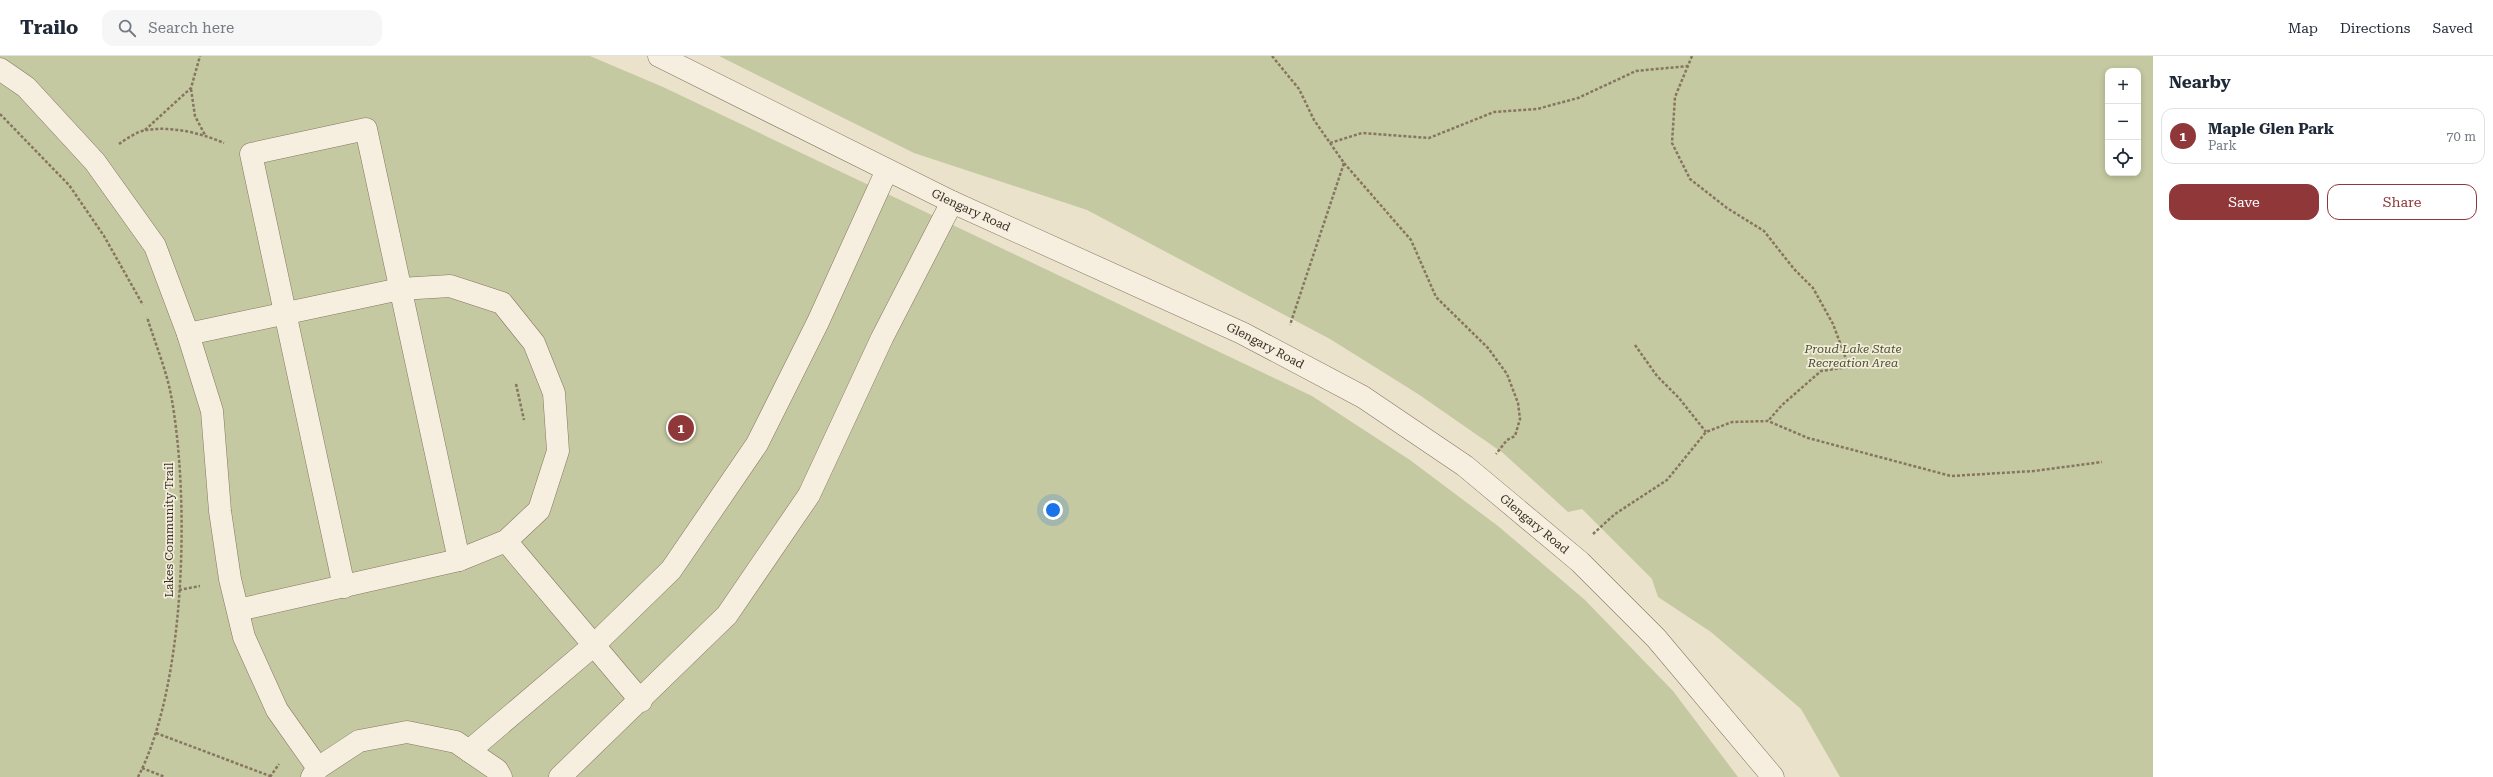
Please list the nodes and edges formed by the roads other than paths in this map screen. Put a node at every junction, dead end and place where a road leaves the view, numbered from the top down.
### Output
1 (659, 56) edge
2 (0, 69) edge
3 (887, 170) junction
4 (952, 202) junction
5 (400, 289) junction
6 (285, 314) junction
7 (190, 344) junction
8 (506, 541) junction
9 (459, 560) junction
10 (344, 587) junction
11 (238, 610) junction
12 (594, 645) junction
13 (641, 701) junction
14 (469, 751) junction
15 (315, 773) edge
16 (501, 777) edge
17 (560, 777) edge
18 (1773, 777) edge

1 - 3 street, Glengary Road
2 - 7 street
3 - 4 street, Glengary Road
3 - 12 street
4 - 13 street
4 - 18 street, Glengary Road
5 - 6 street
5 - 6 street
5 - 8 street
5 - 9 street
6 - 7 street
6 - 10 street
7 - 11 street
8 - 9 street
8 - 12 street
9 - 10 street
10 - 11 street
11 - 15 street
12 - 13 street
12 - 14 street
13 - 17 street
14 - 15 street
14 - 16 street

